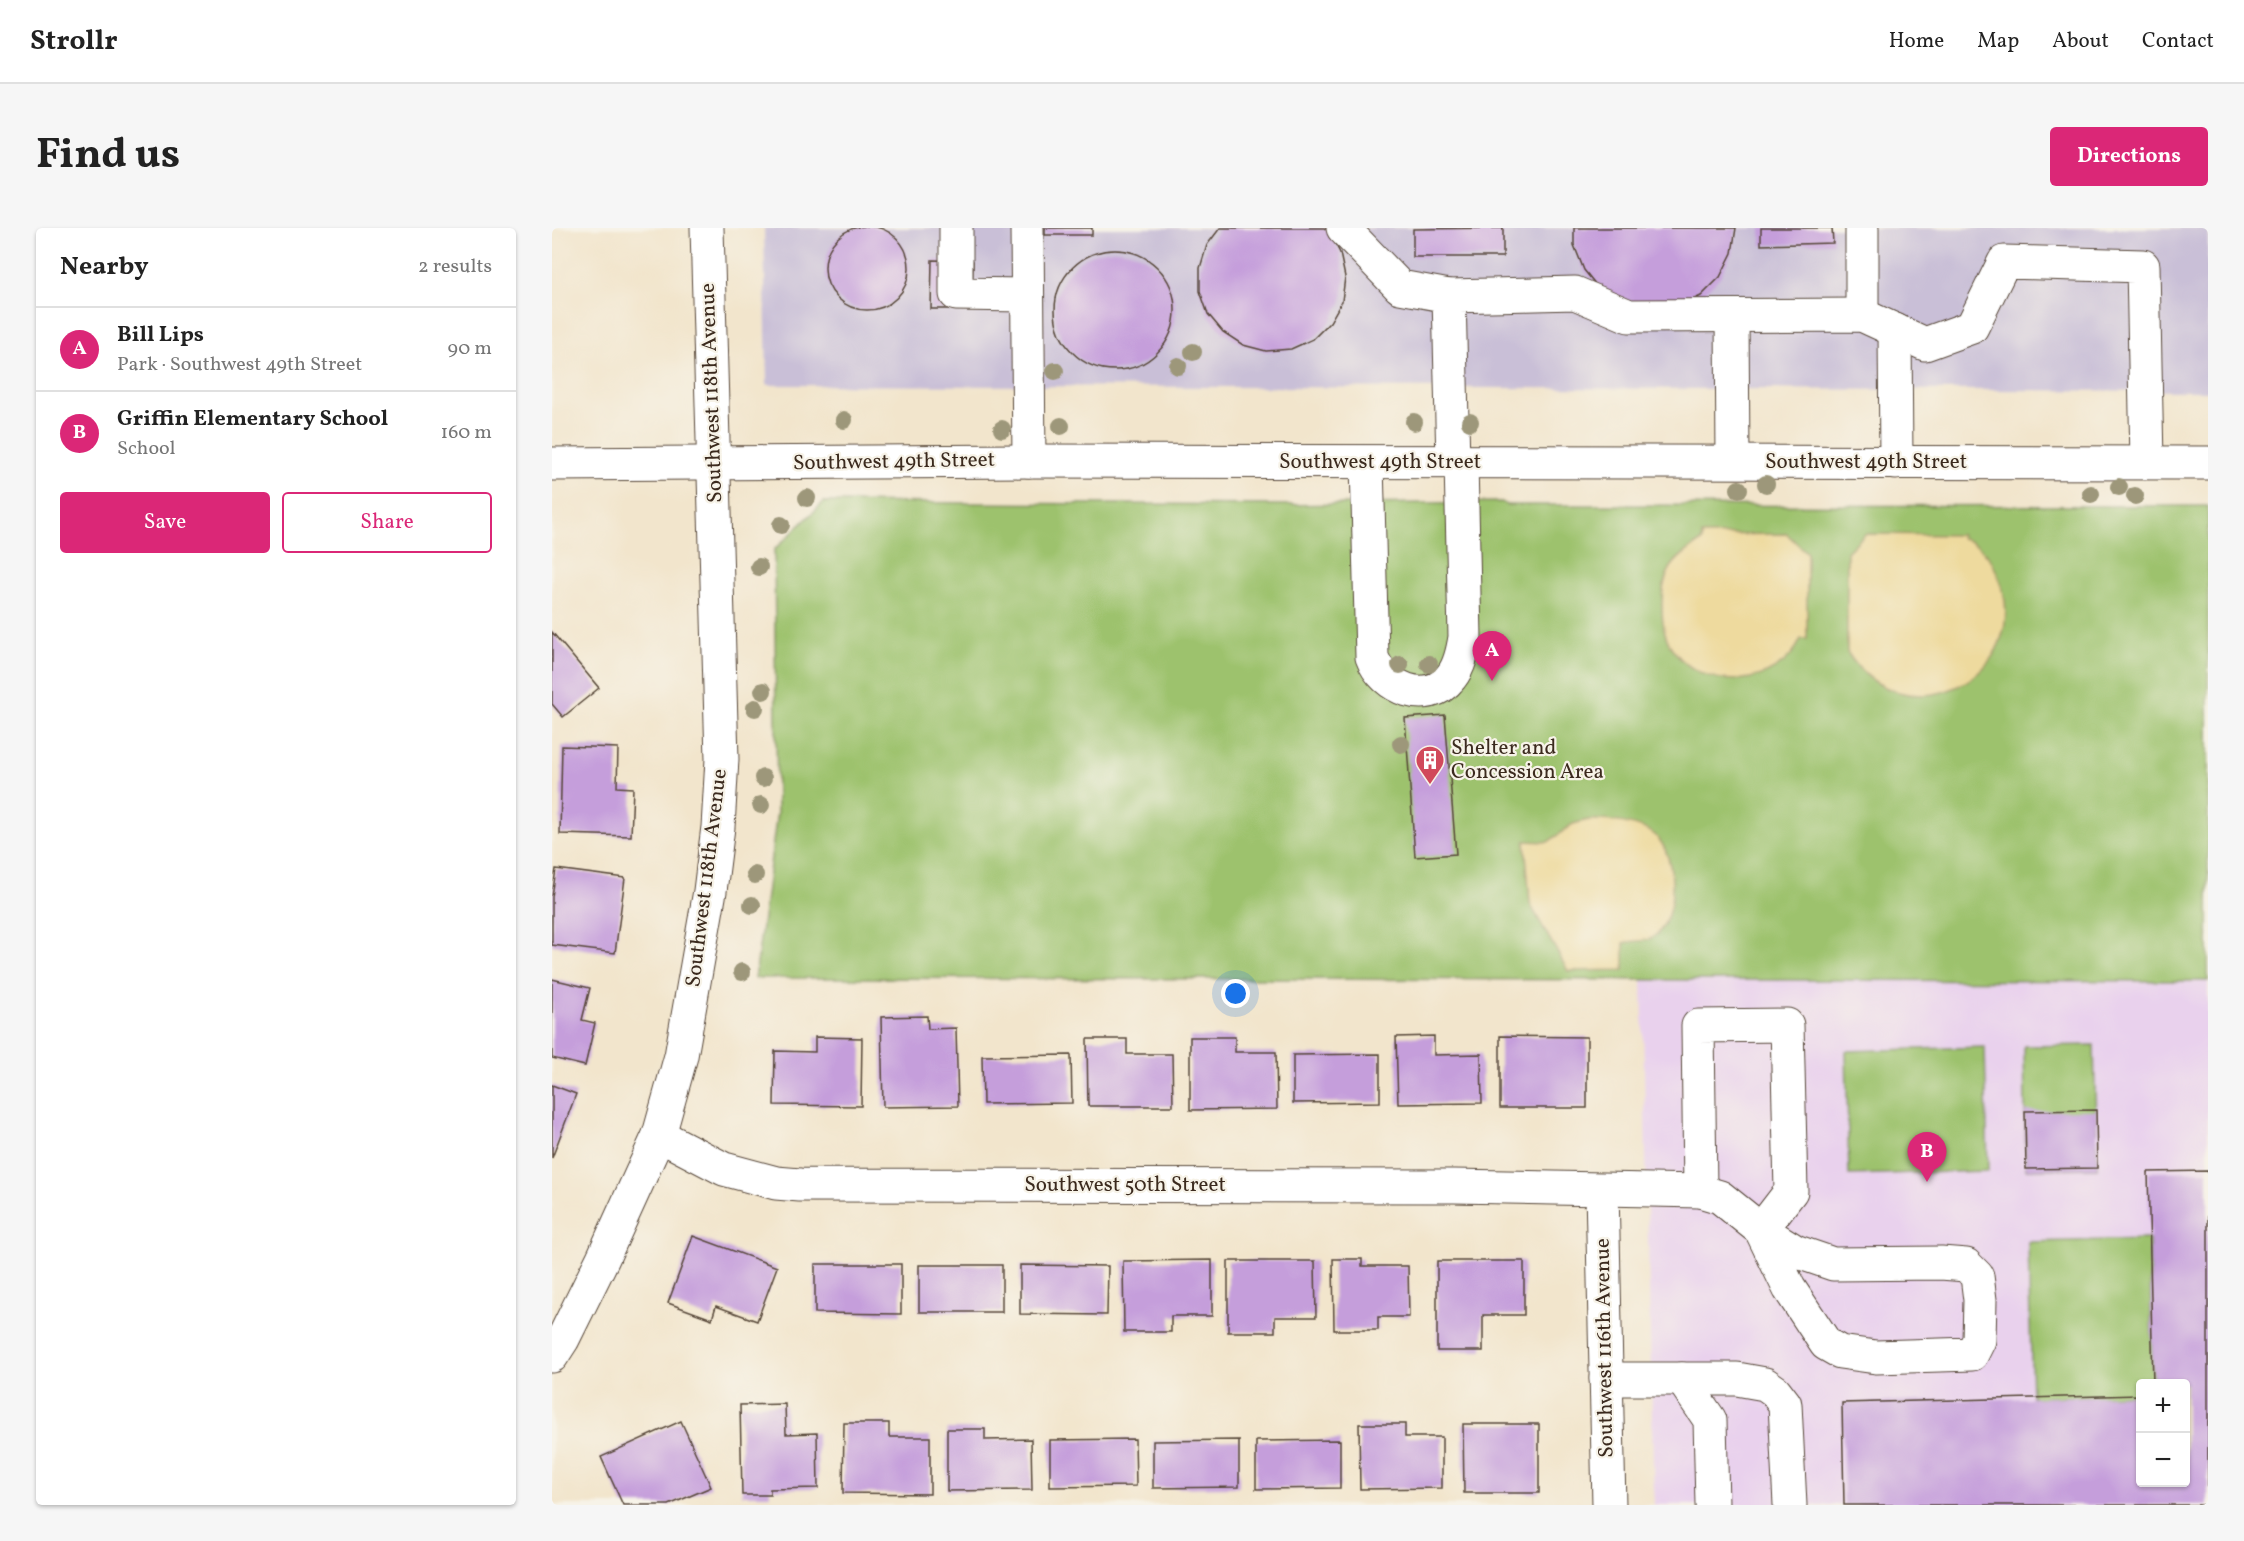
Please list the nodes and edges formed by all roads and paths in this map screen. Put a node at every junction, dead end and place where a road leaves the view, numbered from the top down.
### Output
1 (707, 228) edge
2 (956, 228) edge
3 (1027, 228) edge
4 (1343, 228) edge
5 (1862, 228) edge
6 (1027, 295) junction
7 (1449, 296) junction
8 (1862, 315) junction
9 (1732, 316) junction
10 (1895, 330) junction
11 (1029, 461) junction
12 (1733, 461) junction
13 (2147, 462) junction
14 (1367, 463) junction
15 (1457, 463) junction
16 (1896, 463) junction
17 (2208, 463) edge
18 (552, 464) edge
19 (714, 464) junction
20 (659, 1135) junction
21 (1602, 1190) junction
22 (1700, 1191) junction
23 (1761, 1230) junction
24 (552, 1356) edge
25 (1682, 1378) junction
26 (1606, 1379) junction
27 (1609, 1505) edge
28 (1712, 1505) edge
29 (1790, 1505) edge

1 - 19 street, Southwest 118th Avenue
2 - 6 street
3 - 6 street
4 - 7 street
5 - 8 street
6 - 11 street
7 - 9 street
7 - 15 street
8 - 9 street
8 - 10 street
9 - 12 street
10 - 13 street
10 - 16 street
11 - 14 street, Southwest 49th Street
11 - 19 street, Southwest 49th Street
12 - 15 street, Southwest 49th Street
12 - 16 street, Southwest 49th Street
13 - 16 street, Southwest 49th Street
13 - 17 street, Southwest 49th Street
14 - 15 street, Southwest 49th Street
14 - 15 street
18 - 19 street, Southwest 49th Street
19 - 20 street, Southwest 118th Avenue
20 - 21 street, Southwest 50th Street
20 - 24 street, Southwest 118th Avenue
21 - 22 street, Southwest 50th Street
21 - 26 street, Southwest 116th Avenue
22 - 23 street
22 - 23 street
23 - 23 street
25 - 26 street
25 - 28 street
25 - 29 street
26 - 27 street, Southwest 116th Avenue

